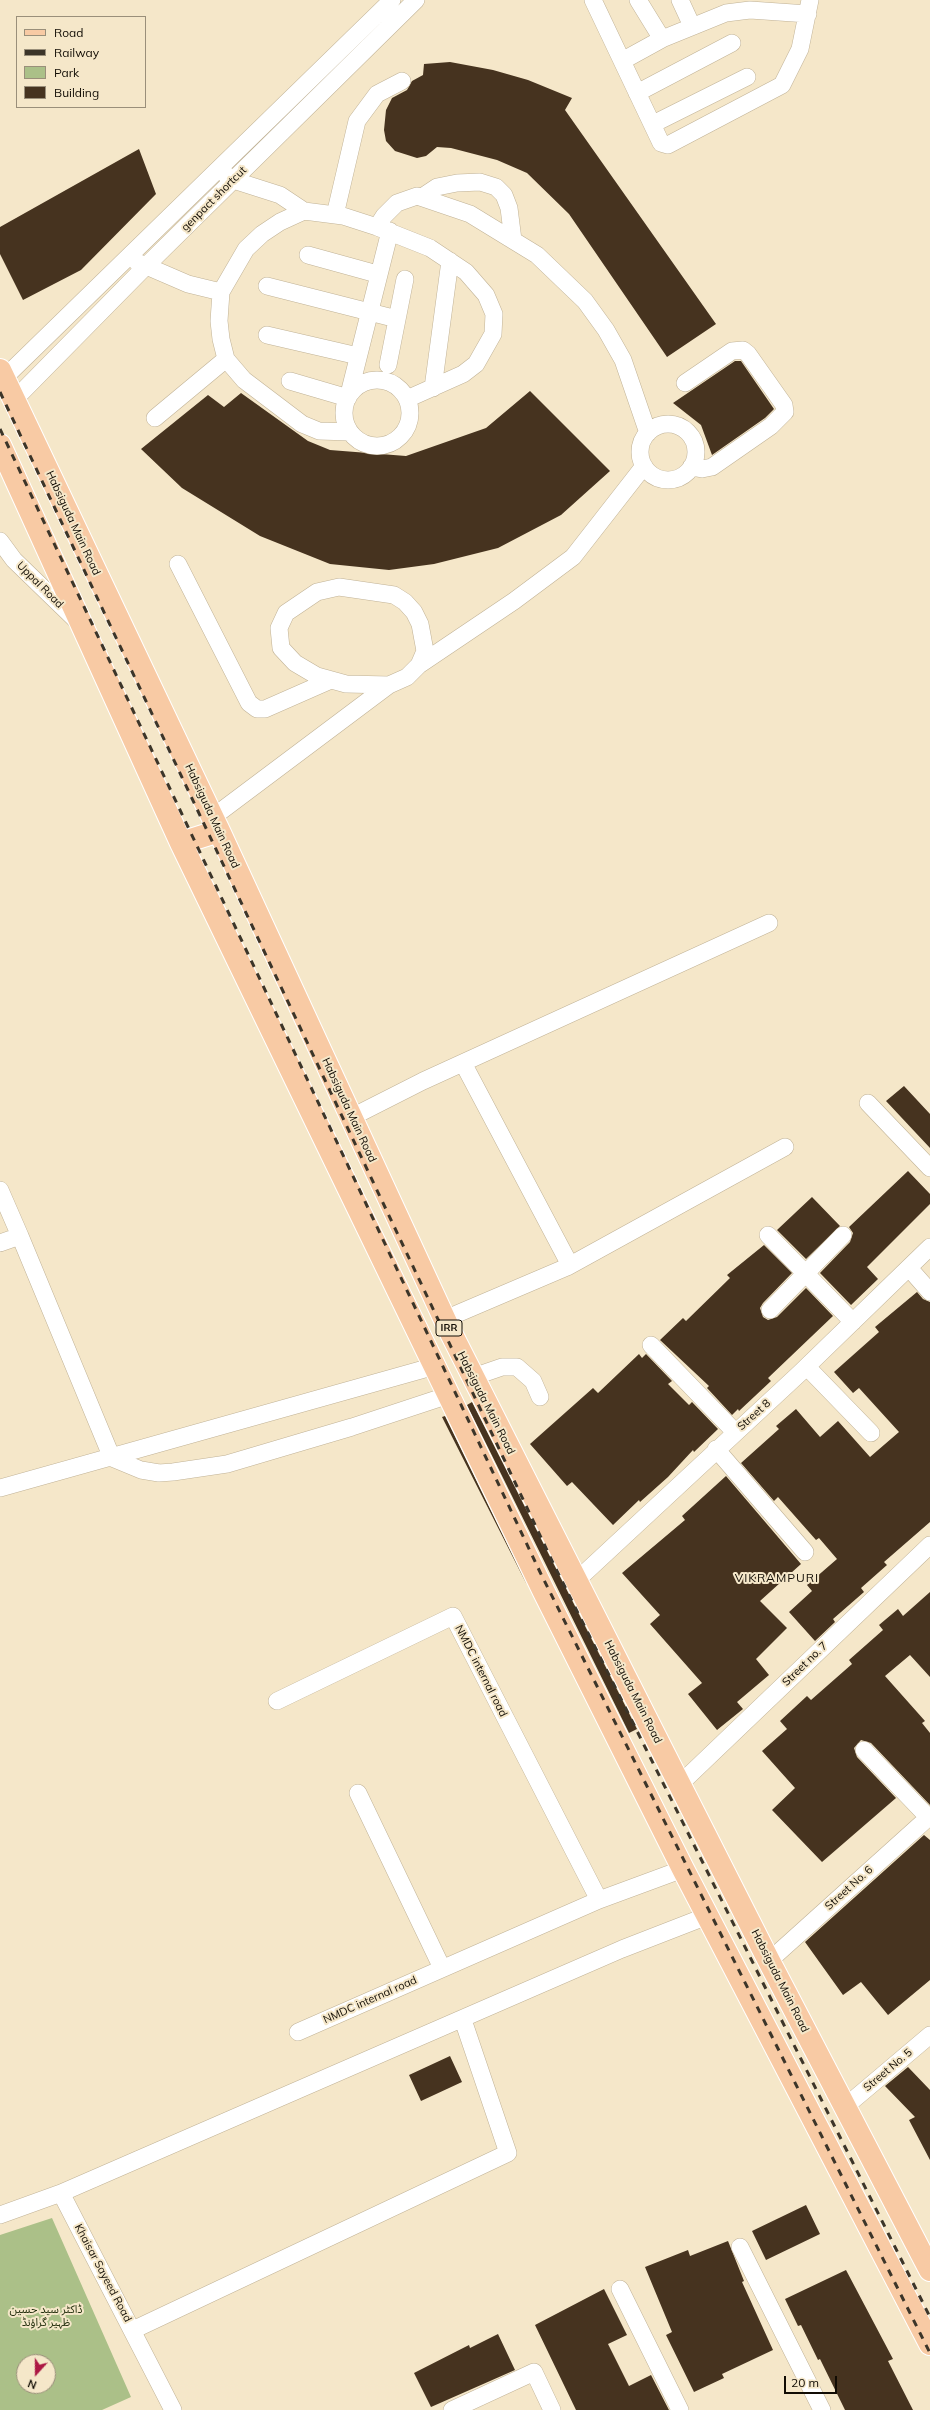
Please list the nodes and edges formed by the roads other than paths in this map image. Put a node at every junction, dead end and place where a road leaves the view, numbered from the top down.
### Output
1 (392, 0) edge
2 (416, 0) edge
3 (593, 0) edge
4 (638, 0) edge
5 (680, 0) edge
6 (809, 7) edge
7 (692, 26) junction
8 (662, 39) junction
9 (732, 43) dead end
10 (622, 61) junction
11 (747, 77) dead end
12 (402, 81) dead end
13 (636, 93) junction
14 (653, 124) junction
15 (218, 168) junction
16 (233, 180) junction
17 (422, 197) junction
18 (304, 211) junction
19 (335, 215) junction
20 (383, 229) junction
21 (513, 240) junction
22 (308, 255) dead end
23 (128, 257) junction
24 (450, 261) junction
25 (146, 266) junction
26 (377, 274) junction
27 (406, 279) dead end
28 (267, 286) dead end
29 (221, 292) junction
30 (368, 312) junction
31 (397, 319) junction
32 (267, 334) dead end
33 (358, 356) junction
34 (226, 359) junction
35 (388, 365) dead end
36 (2, 374) edge
37 (290, 381) dead end
38 (685, 383) dead end
39 (433, 388) junction
40 (348, 398) junction
41 (407, 399) junction
42 (14, 400) junction
43 (155, 418) dead end
44 (350, 432) junction
45 (648, 432) junction
46 (0, 446) edge
47 (644, 466) junction
48 (691, 467) junction
49 (0, 541) edge
50 (178, 564) dead end
51 (83, 627) junction
52 (419, 664) junction
53 (331, 680) junction
54 (388, 685) junction
55 (216, 824) junction
56 (182, 843) junction
57 (769, 923) dead end
58 (463, 1063) junction
59 (868, 1103) dead end
60 (352, 1117) junction
61 (785, 1147) dead end
62 (930, 1168) edge
63 (0, 1190) edge
64 (768, 1235) dead end
65 (843, 1235) dead end
66 (20, 1236) junction
67 (0, 1243) edge
68 (930, 1247) edge
69 (570, 1265) junction
70 (909, 1268) junction
71 (805, 1275) junction
72 (930, 1292) edge
73 (770, 1310) dead end
74 (445, 1319) junction
75 (853, 1322) junction
76 (651, 1345) dead end
77 (435, 1366) junction
78 (806, 1367) junction
79 (473, 1377) junction
80 (449, 1395) junction
81 (540, 1397) dead end
82 (735, 1432) junction
83 (871, 1433) dead end
84 (716, 1449) junction
85 (112, 1458) junction
86 (0, 1488) edge
87 (930, 1545) edge
88 (805, 1552) dead end
89 (576, 1581) junction
90 (277, 1701) dead end
91 (864, 1750) dead end
92 (680, 1784) junction
93 (358, 1793) dead end
94 (929, 1817) edge
95 (683, 1869) junction
96 (598, 1900) junction
97 (707, 1916) junction
98 (769, 1961) junction
99 (442, 1968) junction
100 (463, 2020) junction
101 (298, 2032) dead end
102 (930, 2035) edge
103 (846, 2106) junction
104 (61, 2194) junction
105 (0, 2215) edge
106 (740, 2247) dead end
107 (930, 2270) edge
108 (620, 2289) dead end
109 (133, 2330) junction
110 (930, 2344) edge
111 (173, 2410) edge
112 (452, 2410) edge
113 (552, 2410) edge
114 (680, 2410) edge
115 (822, 2410) edge

1 - 15 street
2 - 16 street, genpact shortcut
3 - 10 street
4 - 8 street
5 - 7 street
6 - 7 street
6 - 14 street
7 - 8 street
8 - 10 street
9 - 13 street
10 - 13 street
11 - 14 street
12 - 19 street
13 - 14 street
15 - 16 street
15 - 23 street
16 - 18 street
16 - 25 street, genpact shortcut
17 - 20 street
17 - 21 street
17 - 21 street
18 - 19 street
18 - 29 street
19 - 20 street
20 - 24 street
20 - 26 street
21 - 45 street
22 - 26 street
23 - 25 street
23 - 36 street
24 - 39 street
24 - 39 street
25 - 29 street
25 - 42 street, genpact shortcut
26 - 30 street
27 - 31 street
28 - 30 street
29 - 34 street
30 - 31 street
30 - 33 street
31 - 35 street
32 - 33 street
33 - 40 street
34 - 43 street
34 - 44 street
36 - 42 main road, Habsiguda Main Road / IRR
37 - 40 street
38 - 48 street
39 - 41 street
40 - 41 street
40 - 44 street
41 - 44 street
42 - 55 main road, Habsiguda Main Road / IRR
45 - 47 street
45 - 48 street
46 - 51 main road, IRR
47 - 48 street
47 - 52 street
49 - 51 street, Uppal Road
50 - 53 street
51 - 56 main road, IRR
52 - 53 street
52 - 54 street
53 - 54 street
54 - 55 street
55 - 56 main road
55 - 60 main road, Habsiguda Main Road / IRR
56 - 77 main road, IRR
57 - 58 street
58 - 60 street
58 - 69 street
59 - 62 street
60 - 74 main road, Habsiguda Main Road / IRR
61 - 69 street
63 - 66 street
64 - 71 street
65 - 71 street
66 - 67 street
66 - 85 street
68 - 70 street, Street 8
69 - 74 street
70 - 72 street
70 - 75 street, Street 8
71 - 73 street
71 - 75 street
74 - 79 main road, Habsiguda Main Road / IRR
75 - 78 street, Street 8
76 - 82 street
77 - 80 main road, IRR
77 - 85 street
78 - 82 street, Street 8
78 - 83 street
79 - 81 street
79 - 89 main road, Habsiguda Main Road / IRR
80 - 85 street
80 - 95 main road, IRR
82 - 84 street, Street 8
84 - 88 street
84 - 89 street, Street 8
85 - 86 street
87 - 92 street, Street no. 7
89 - 92 main road, Habsiguda Main Road / IRR
90 - 96 street, NMDC internal road
91 - 94 street
92 - 98 main road, Habsiguda Main Road / IRR
93 - 99 street
94 - 98 street, Street No. 6
95 - 96 street, NMDC internal road
95 - 97 main road, IRR
96 - 99 street, NMDC internal road
97 - 100 street
97 - 110 main road, IRR
98 - 103 main road, Habsiguda Main Road / IRR
99 - 101 street, NMDC internal road
100 - 104 street
100 - 109 street
102 - 103 street, Street No. 5
103 - 107 main road, Habsiguda Main Road / IRR
104 - 105 street
104 - 109 street, Khaisar Sayeed Road
106 - 115 street
108 - 114 street
109 - 111 street, Khaisar Sayeed Road
112 - 113 street

